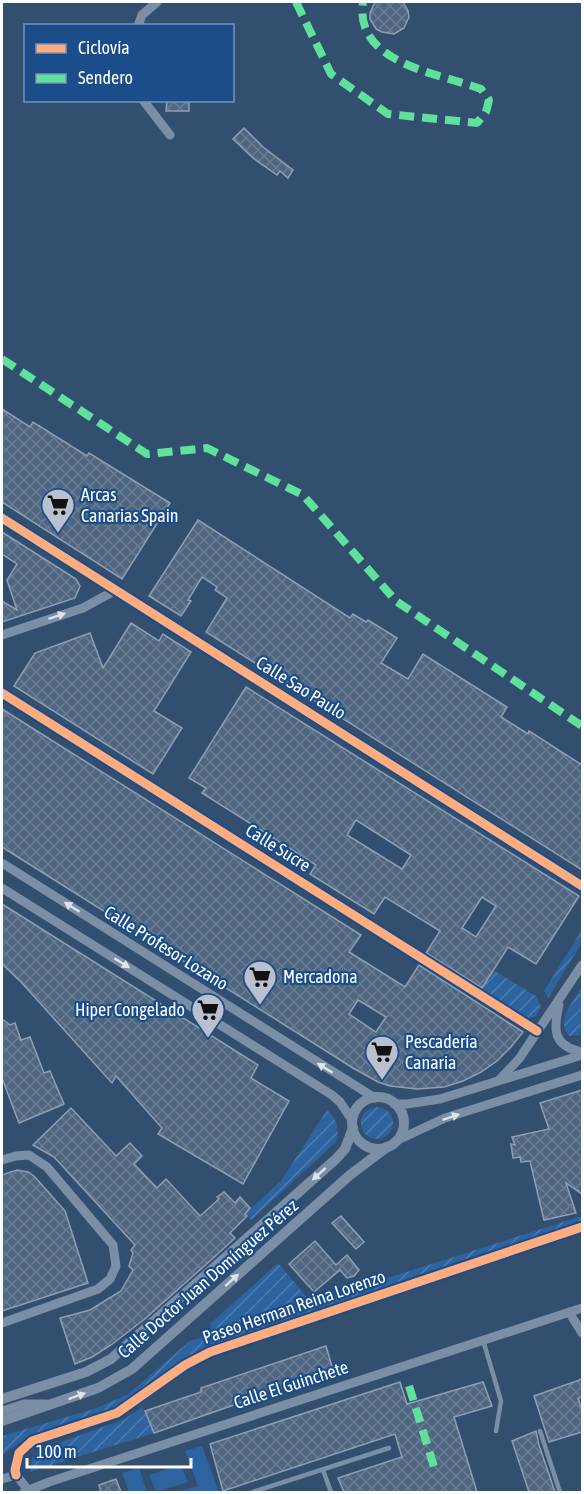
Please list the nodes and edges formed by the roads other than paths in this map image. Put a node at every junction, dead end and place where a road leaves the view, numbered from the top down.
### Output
1 (157, 2) edge
2 (139, 24) edge
3 (145, 102) edge
4 (170, 135) dead end
5 (2, 518) edge
6 (116, 590) junction
7 (2, 635) edge
8 (2, 693) edge
9 (2, 863) edge
10 (582, 886) edge
11 (2, 888) edge
12 (582, 965) edge
13 (560, 1000) junction
14 (537, 1031) junction
15 (582, 1054) edge
16 (582, 1075) edge
17 (496, 1083) junction
18 (375, 1098) junction
19 (394, 1104) junction
20 (352, 1124) junction
21 (398, 1140) junction
22 (387, 1147) junction
23 (2, 1161) edge
24 (582, 1227) edge
25 (582, 1308) edge
26 (569, 1312) junction
27 (2, 1323) edge
28 (582, 1333) edge
29 (483, 1340) junction
30 (2, 1400) edge
31 (57, 1403) junction
32 (2, 1411) edge
33 (2, 1421) edge
34 (496, 1431) dead end
35 (540, 1431) dead end
36 (389, 1448) dead end
37 (323, 1470) junction
38 (16, 1475) junction
39 (2, 1479) edge
40 (26, 1491) edge
41 (253, 1492) edge
42 (331, 1492) edge
43 (560, 1492) edge

1 - 2 street
3 - 4 street
5 - 6 street, Calle Sao Paulo
7 -> 6 street
6 - 10 street, Calle Sao Paulo
8 - 14 street, Calle Sucre
18 -> 9 street, Calle Profesor Lozano
11 -> 20 street, Calle Profesor Lozano
12 - 13 street
13 - 14 street
13 - 15 street
14 - 17 street
15 - 17 street
21 -> 16 street
17 - 19 street
18 - 19 street
18 - 20 street
19 - 21 street
20 - 22 street
20 -> 30 street, Calle Doctor Juan Domínguez Pérez
21 - 22 street
31 -> 22 street, Calle Doctor Juan Domínguez Pérez
23 - 27 street
24 - 38 street, Paseo Herman Reina Lorenzo
25 - 26 street, Calle El Guinchete
26 - 28 street
26 - 29 street, Calle El Guinchete
29 - 34 lane
29 - 40 street, Calle El Guinchete
31 - 32 street
31 - 33 street, Calle Doctor Juan Domínguez Pérez
35 - 43 lane
36 - 37 lane
37 - 41 lane
37 - 42 lane
38 - 39 street
38 - 40 street

